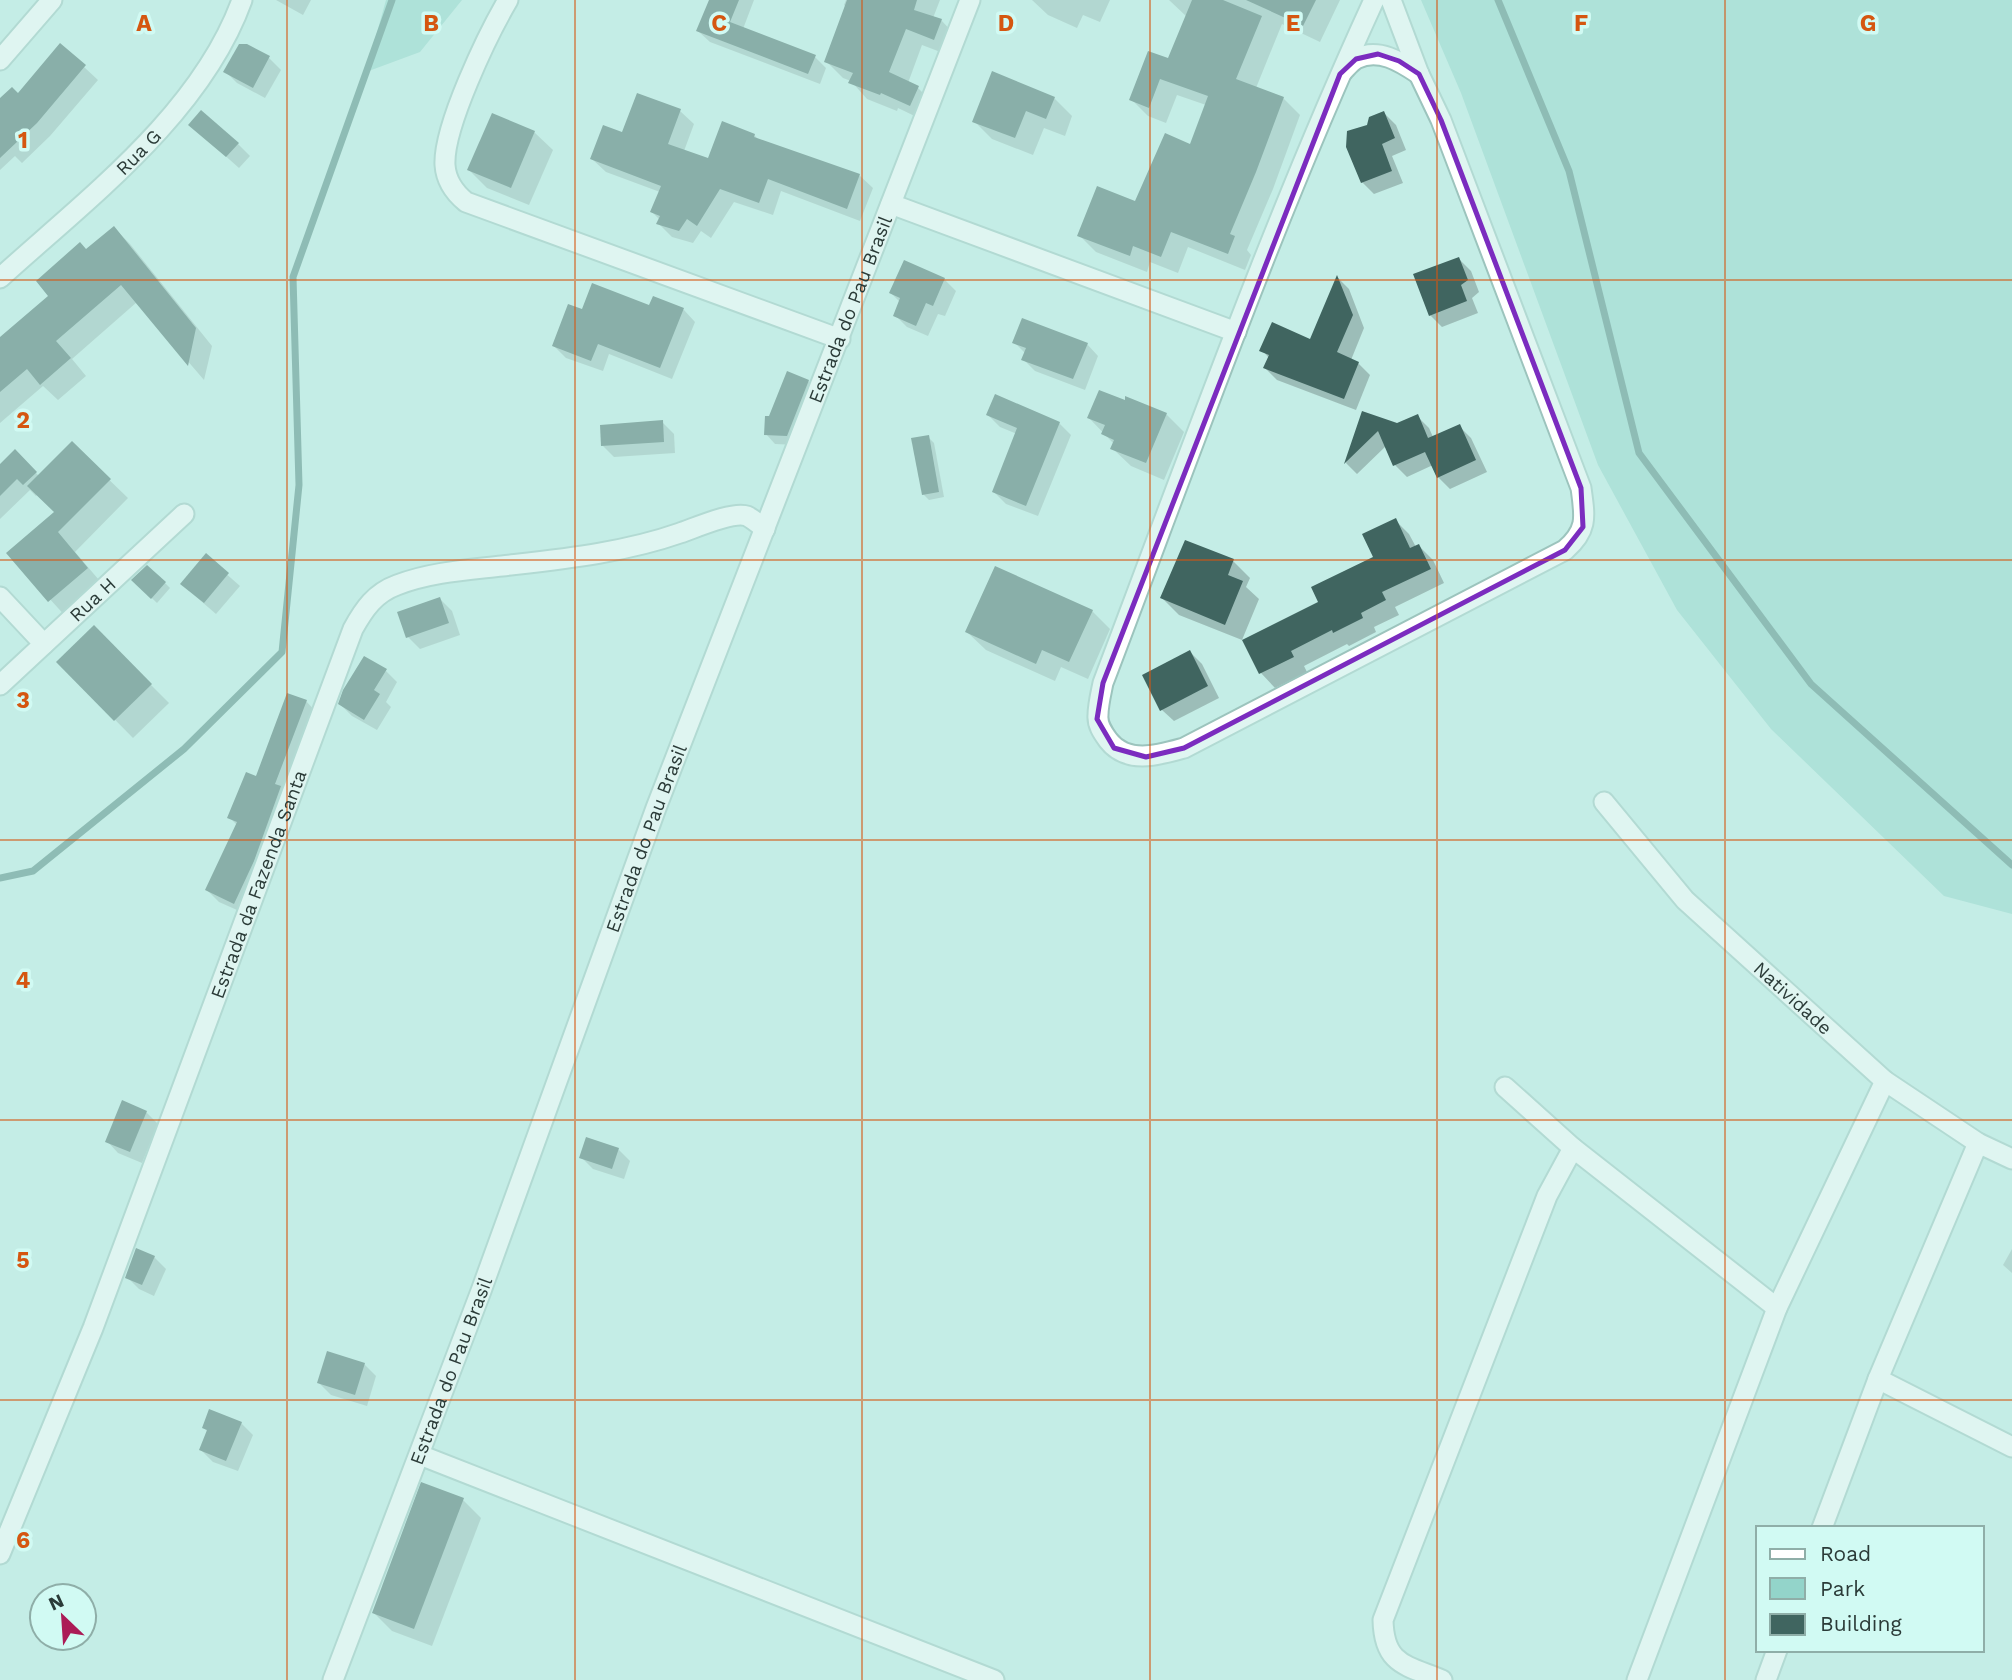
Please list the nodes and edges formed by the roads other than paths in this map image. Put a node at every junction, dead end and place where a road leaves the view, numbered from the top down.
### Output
1 (52, 0) edge
2 (242, 0) edge
3 (508, 0) edge
4 (970, 0) edge
5 (1374, 0) edge
6 (1391, 0) edge
7 (0, 60) edge
8 (1340, 74) junction
9 (1419, 74) junction
10 (891, 204) junction
11 (0, 278) edge
12 (1236, 331) junction
13 (840, 339) junction
14 (184, 514) dead end
15 (765, 528) junction
16 (0, 597) edge
17 (44, 644) junction
18 (0, 685) edge
19 (1604, 802) dead end
20 (1885, 1081) junction
21 (1505, 1087) dead end
22 (1978, 1143) junction
23 (1573, 1148) junction
24 (2012, 1159) edge
25 (1777, 1308) junction
26 (1878, 1379) junction
27 (2012, 1447) edge
28 (420, 1455) junction
29 (1823, 1526) edge
30 (0, 1554) edge
31 (1776, 1652) edge
32 (332, 1680) edge
33 (994, 1680) edge
34 (1442, 1680) edge
35 (1637, 1680) edge
36 (1766, 1680) edge

1 - 7 street
2 - 11 street, Rua G
3 - 13 street
4 - 10 street, Estrada do Pau Brasil
5 - 8 street
6 - 9 street
8 - 9 street
8 - 12 street
9 - 12 street
10 - 12 street
10 - 13 street, Estrada do Pau Brasil
13 - 15 street, Estrada do Pau Brasil
14 - 17 street, Rua H
15 - 28 street, Estrada do Pau Brasil
15 - 30 street, Estrada da Fazenda Santa
16 - 17 street
17 - 18 street, Rua H
19 - 20 street, Natividade
20 - 22 street, Natividade
20 - 25 street
21 - 23 street
22 - 24 street, Natividade
22 - 26 street
23 - 25 street
23 - 34 street
25 - 35 street
26 - 27 street
26 - 29 street
28 - 32 street, Estrada do Pau Brasil
28 - 33 street
31 - 36 street

